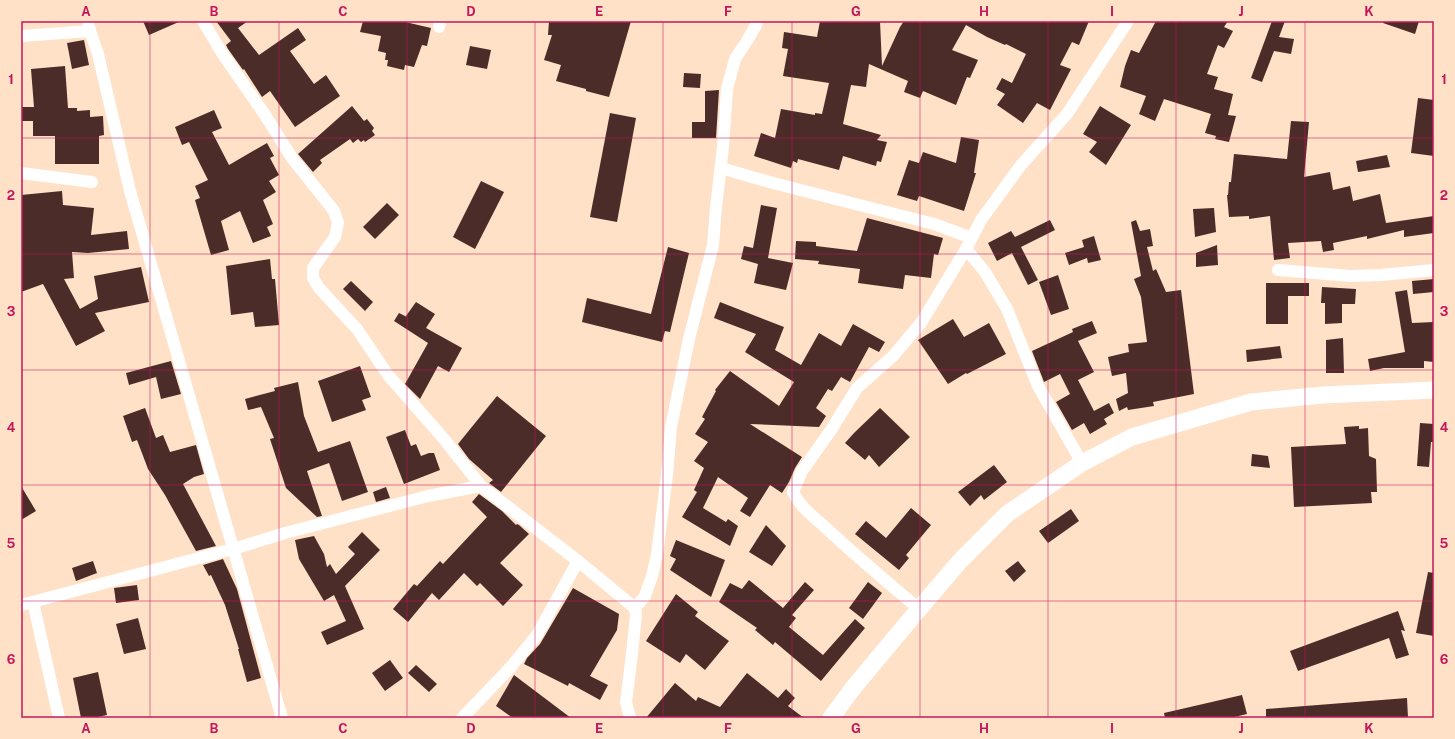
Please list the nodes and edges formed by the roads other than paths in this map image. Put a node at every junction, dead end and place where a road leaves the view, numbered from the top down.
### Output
1 (203, 21) edge
2 (757, 21) edge
3 (1128, 21) edge
4 (89, 26) edge
5 (21, 36) edge
6 (721, 168) junction
7 (21, 173) edge
8 (92, 182) dead end
9 (969, 243) junction
10 (1278, 270) dead end
11 (1434, 270) edge
12 (1434, 390) edge
13 (1082, 463) junction
14 (481, 486) junction
15 (233, 549) junction
16 (578, 561) junction
17 (33, 602) junction
18 (21, 605) edge
19 (635, 608) junction
20 (919, 609) junction
21 (59, 718) edge
22 (282, 718) edge
23 (462, 718) edge
24 (630, 718) edge
25 (831, 718) edge

1 - 14 street
2 - 6 street
3 - 9 street
4 - 5 street
4 - 15 street
6 - 9 street
6 - 19 street
7 - 8 street
9 - 13 street
9 - 20 street
10 - 11 street
12 - 13 main road
13 - 20 main road
14 - 15 street
14 - 16 street
15 - 17 street
15 - 22 street
16 - 19 street
16 - 23 street
17 - 18 street
17 - 21 street
19 - 24 street
20 - 25 main road

